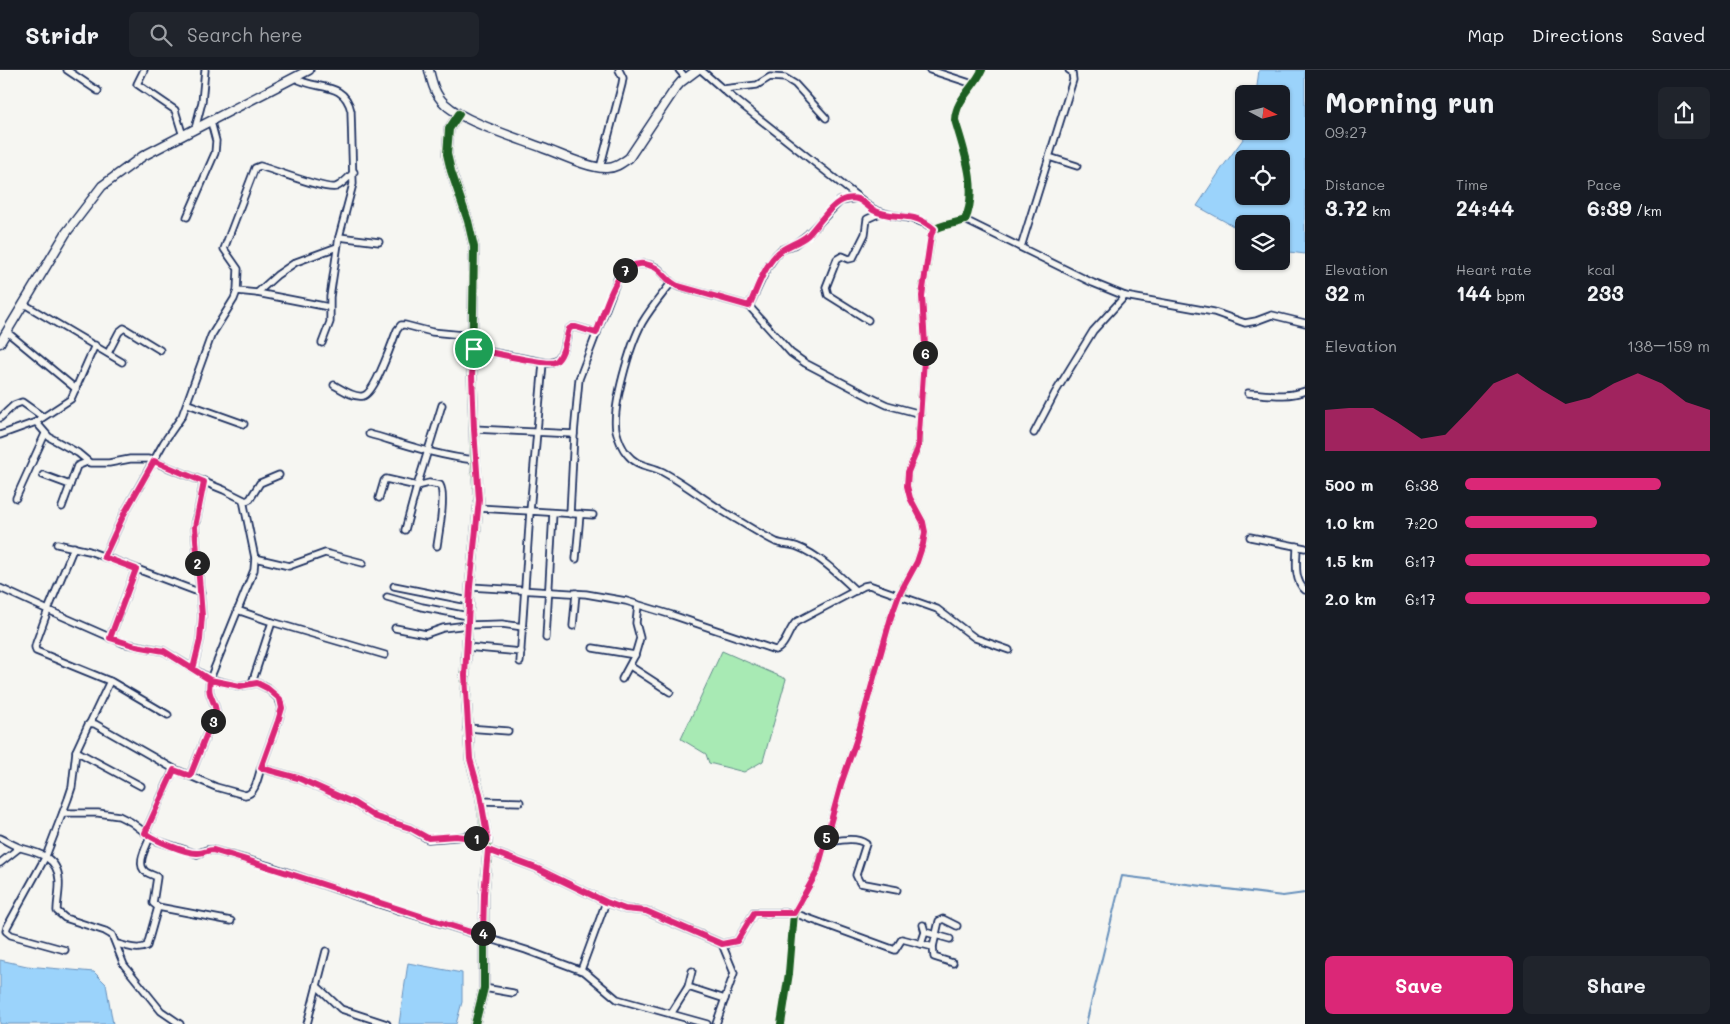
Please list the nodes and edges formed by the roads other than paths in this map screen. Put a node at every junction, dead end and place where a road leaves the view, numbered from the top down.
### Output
1 (66, 70) edge
2 (78, 70) edge
3 (144, 70) edge
4 (205, 70) edge
5 (309, 70) edge
6 (428, 70) edge
7 (619, 70) edge
8 (680, 70) edge
9 (699, 70) edge
10 (930, 70) edge
11 (982, 70) edge
12 (1069, 70) edge
13 (74, 76) junction
14 (295, 78) junction
15 (686, 78) junction
16 (974, 84) junction
17 (723, 89) junction
18 (98, 91) dead end
19 (459, 114) junction
20 (826, 118) dead end
21 (211, 122) junction
22 (195, 130) junction
23 (182, 136) junction
24 (1049, 157) junction
25 (1077, 166) dead end
26 (600, 168) junction
27 (354, 172) junction
28 (857, 198) junction
29 (880, 213) junction
30 (187, 217) dead end
31 (965, 220) junction
32 (934, 229) junction
33 (339, 237) junction
34 (380, 242) dead end
35 (337, 247) junction
36 (1021, 247) junction
37 (671, 283) junction
38 (237, 291) junction
39 (257, 293) junction
40 (1125, 296) junction
41 (24, 304) junction
42 (749, 306) junction
43 (329, 307) junction
44 (868, 320) dead end
45 (1305, 323) edge
46 (7, 332) junction
47 (596, 333) junction
48 (473, 336) junction
49 (0, 342) edge
50 (322, 343) dead end
51 (95, 345) junction
52 (474, 349) junction
53 (160, 350) dead end
54 (108, 353) junction
55 (122, 362) dead end
56 (543, 362) junction
57 (334, 385) dead end
58 (76, 389) junction
59 (1305, 390) edge
60 (1248, 392) dead end
61 (188, 404) junction
62 (442, 405) dead end
63 (921, 414) junction
64 (42, 417) junction
65 (0, 418) edge
66 (36, 422) junction
67 (244, 424) dead end
68 (474, 429) junction
69 (536, 432) junction
70 (1034, 433) dead end
71 (45, 434) junction
72 (369, 434) dead end
73 (574, 434) junction
74 (0, 435) edge
75 (428, 451) junction
76 (475, 460) junction
77 (154, 461) junction
78 (87, 462) junction
79 (43, 474) dead end
80 (279, 475) dead end
81 (204, 482) junction
82 (70, 485) junction
83 (417, 486) junction
84 (16, 498) dead end
85 (379, 498) dead end
86 (243, 500) junction
87 (62, 507) dead end
88 (478, 508) junction
89 (530, 511) junction
90 (553, 513) junction
91 (570, 514) junction
92 (580, 514) junction
93 (593, 515) dead end
94 (406, 530) dead end
95 (1250, 537) dead end
96 (57, 544) dead end
97 (437, 546) dead end
98 (1297, 546) junction
99 (74, 547) junction
100 (1305, 548) edge
101 (104, 557) junction
102 (255, 558) junction
103 (576, 559) dead end
104 (363, 562) dead end
105 (136, 569) junction
106 (394, 586) dead end
107 (470, 587) junction
108 (0, 588) edge
109 (526, 589) junction
110 (548, 590) junction
111 (1305, 590) edge
112 (856, 591) junction
113 (201, 593) junction
114 (576, 593) junction
115 (899, 595) junction
116 (387, 597) dead end
117 (469, 601) junction
118 (638, 605) junction
119 (48, 610) junction
120 (237, 610) junction
121 (468, 621) junction
122 (272, 622) junction
123 (573, 626) dead end
124 (523, 627) junction
125 (395, 628) dead end
126 (110, 638) junction
127 (546, 638) dead end
128 (466, 647) junction
129 (593, 648) dead end
130 (1009, 650) dead end
131 (521, 652) junction
132 (635, 655) junction
133 (385, 656) dead end
134 (520, 662) dead end
135 (630, 666) junction
136 (193, 669) junction
137 (622, 679) dead end
138 (210, 680) junction
139 (110, 682) junction
140 (252, 683) junction
141 (670, 692) dead end
142 (168, 715) dead end
143 (90, 724) junction
144 (467, 728) junction
145 (508, 731) dead end
146 (76, 751) junction
147 (261, 768) junction
148 (174, 770) junction
149 (190, 776) junction
150 (142, 786) dead end
151 (482, 801) junction
152 (520, 802) dead end
153 (63, 813) junction
154 (148, 835) junction
155 (0, 838) edge
156 (488, 840) junction
157 (825, 842) junction
158 (19, 848) junction
159 (488, 850) junction
160 (46, 856) junction
161 (0, 863) edge
162 (897, 890) dead end
163 (606, 902) junction
164 (158, 907) junction
165 (794, 913) junction
166 (231, 921) dead end
167 (957, 926) dead end
168 (935, 934) junction
169 (483, 936) junction
170 (950, 938) dead end
171 (116, 944) junction
172 (722, 944) junction
173 (921, 944) junction
174 (933, 947) junction
175 (65, 950) dead end
176 (326, 951) dead end
177 (953, 963) dead end
178 (581, 970) junction
179 (692, 971) dead end
180 (317, 986) junction
181 (688, 987) junction
182 (484, 988) junction
183 (513, 992) dead end
184 (725, 999) junction
185 (671, 1014) junction
186 (180, 1024) edge
187 (307, 1024) edge
188 (387, 1024) edge
189 (475, 1024) edge
190 (707, 1024) edge
191 (716, 1024) edge
192 (781, 1024) edge

1 - 13 street
2 - 13 street
3 - 23 street
4 - 22 street
5 - 14 street
6 - 19 street
7 - 26 street
8 - 15 street
9 - 15 street
9 - 17 street
10 - 16 street
11 - 16 street
12 - 24 street
13 - 18 street
14 - 21 street
14 - 27 street
15 - 26 street
16 - 31 street
17 - 20 street
17 - 28 street
19 - 26 street
19 - 48 street
21 - 22 street
21 - 30 street
22 - 23 street
23 - 41 street
24 - 25 street
24 - 36 street
27 - 33 street
27 - 38 street
28 - 29 street
28 - 42 street
29 - 32 street
29 - 44 street
31 - 32 street
31 - 36 street
32 - 63 street
33 - 34 street
33 - 35 street
35 - 39 street
35 - 43 street
36 - 40 street
37 - 42 street
37 - 47 street
37 - 112 street
38 - 39 street
38 - 61 street
39 - 43 street
40 - 45 street
40 - 70 street
41 - 46 street
41 - 51 street
42 - 63 street
43 - 50 street
46 - 49 street
46 - 58 street
47 - 56 street
47 - 73 street
48 - 52 street
48 - 57 street
51 - 54 street
51 - 58 street
52 - 56 street
52 - 68 street
53 - 54 street
54 - 55 street
56 - 69 street
58 - 64 street
59 - 60 street
61 - 67 street
61 - 77 street
62 - 75 street
63 - 115 street
64 - 65 street
64 - 66 street
66 - 71 street
66 - 74 street
68 - 69 street
68 - 76 street
69 - 73 street
69 - 89 street
71 - 78 street
71 - 84 street
72 - 75 street
73 - 91 street
75 - 76 street
75 - 83 street
76 - 88 street
77 - 78 street
77 - 81 street
77 - 101 street
78 - 82 street
79 - 82 street
80 - 86 street
81 - 86 street
81 - 113 street
82 - 87 street
83 - 85 street
83 - 94 street
83 - 97 street
86 - 102 street
88 - 89 street
88 - 107 street
89 - 90 street
89 - 109 street
90 - 91 street
90 - 110 street
91 - 92 street
92 - 93 street
92 - 103 street
95 - 98 street
96 - 99 street
98 - 100 street
98 - 111 street
99 - 101 street
99 - 119 street
101 - 105 street
102 - 104 street
102 - 120 street
105 - 113 street
105 - 126 street
106 - 117 street
107 - 109 street
107 - 117 street
108 - 119 street
109 - 110 street
109 - 124 street
110 - 114 street
110 - 127 street
112 - 115 street
112 - 118 street
113 - 136 street
114 - 118 street
114 - 123 street
115 - 130 street
115 - 157 street
116 - 121 street
117 - 121 street
118 - 132 street
119 - 126 street
119 - 139 street
120 - 122 street
120 - 138 street
121 - 124 street
121 - 125 street
121 - 128 street
122 - 133 street
122 - 140 street
124 - 131 street
126 - 136 street
128 - 131 street
128 - 144 street
129 - 132 street
131 - 134 street
132 - 135 street
135 - 137 street
135 - 141 street
136 - 138 street
138 - 140 street
138 - 149 street
139 - 142 street
139 - 143 street
140 - 147 street
143 - 146 street
143 - 148 street
144 - 145 street
144 - 151 street
146 - 150 street
146 - 153 street
147 - 149 street
147 - 156 street
148 - 149 street
148 - 154 street
151 - 152 street
151 - 156 street
153 - 154 street
153 - 160 street
154 - 164 street
154 - 169 street
155 - 158 street
156 - 159 street
157 - 162 street
157 - 165 street
158 - 160 street
158 - 161 street
159 - 163 street
159 - 169 street
160 - 171 street
160 - 175 street
163 - 172 street
163 - 178 street
164 - 166 street
164 - 171 street
165 - 172 street
165 - 173 street
165 - 192 street
167 - 168 street
168 - 170 street
168 - 173 street
168 - 174 street
169 - 178 street
169 - 182 street
171 - 186 street
172 - 184 street
173 - 174 street
174 - 177 street
176 - 180 street
178 - 185 street
179 - 181 street
180 - 187 street
180 - 188 street
181 - 184 street
181 - 185 street
182 - 183 street
182 - 189 street
184 - 191 street
185 - 190 street

